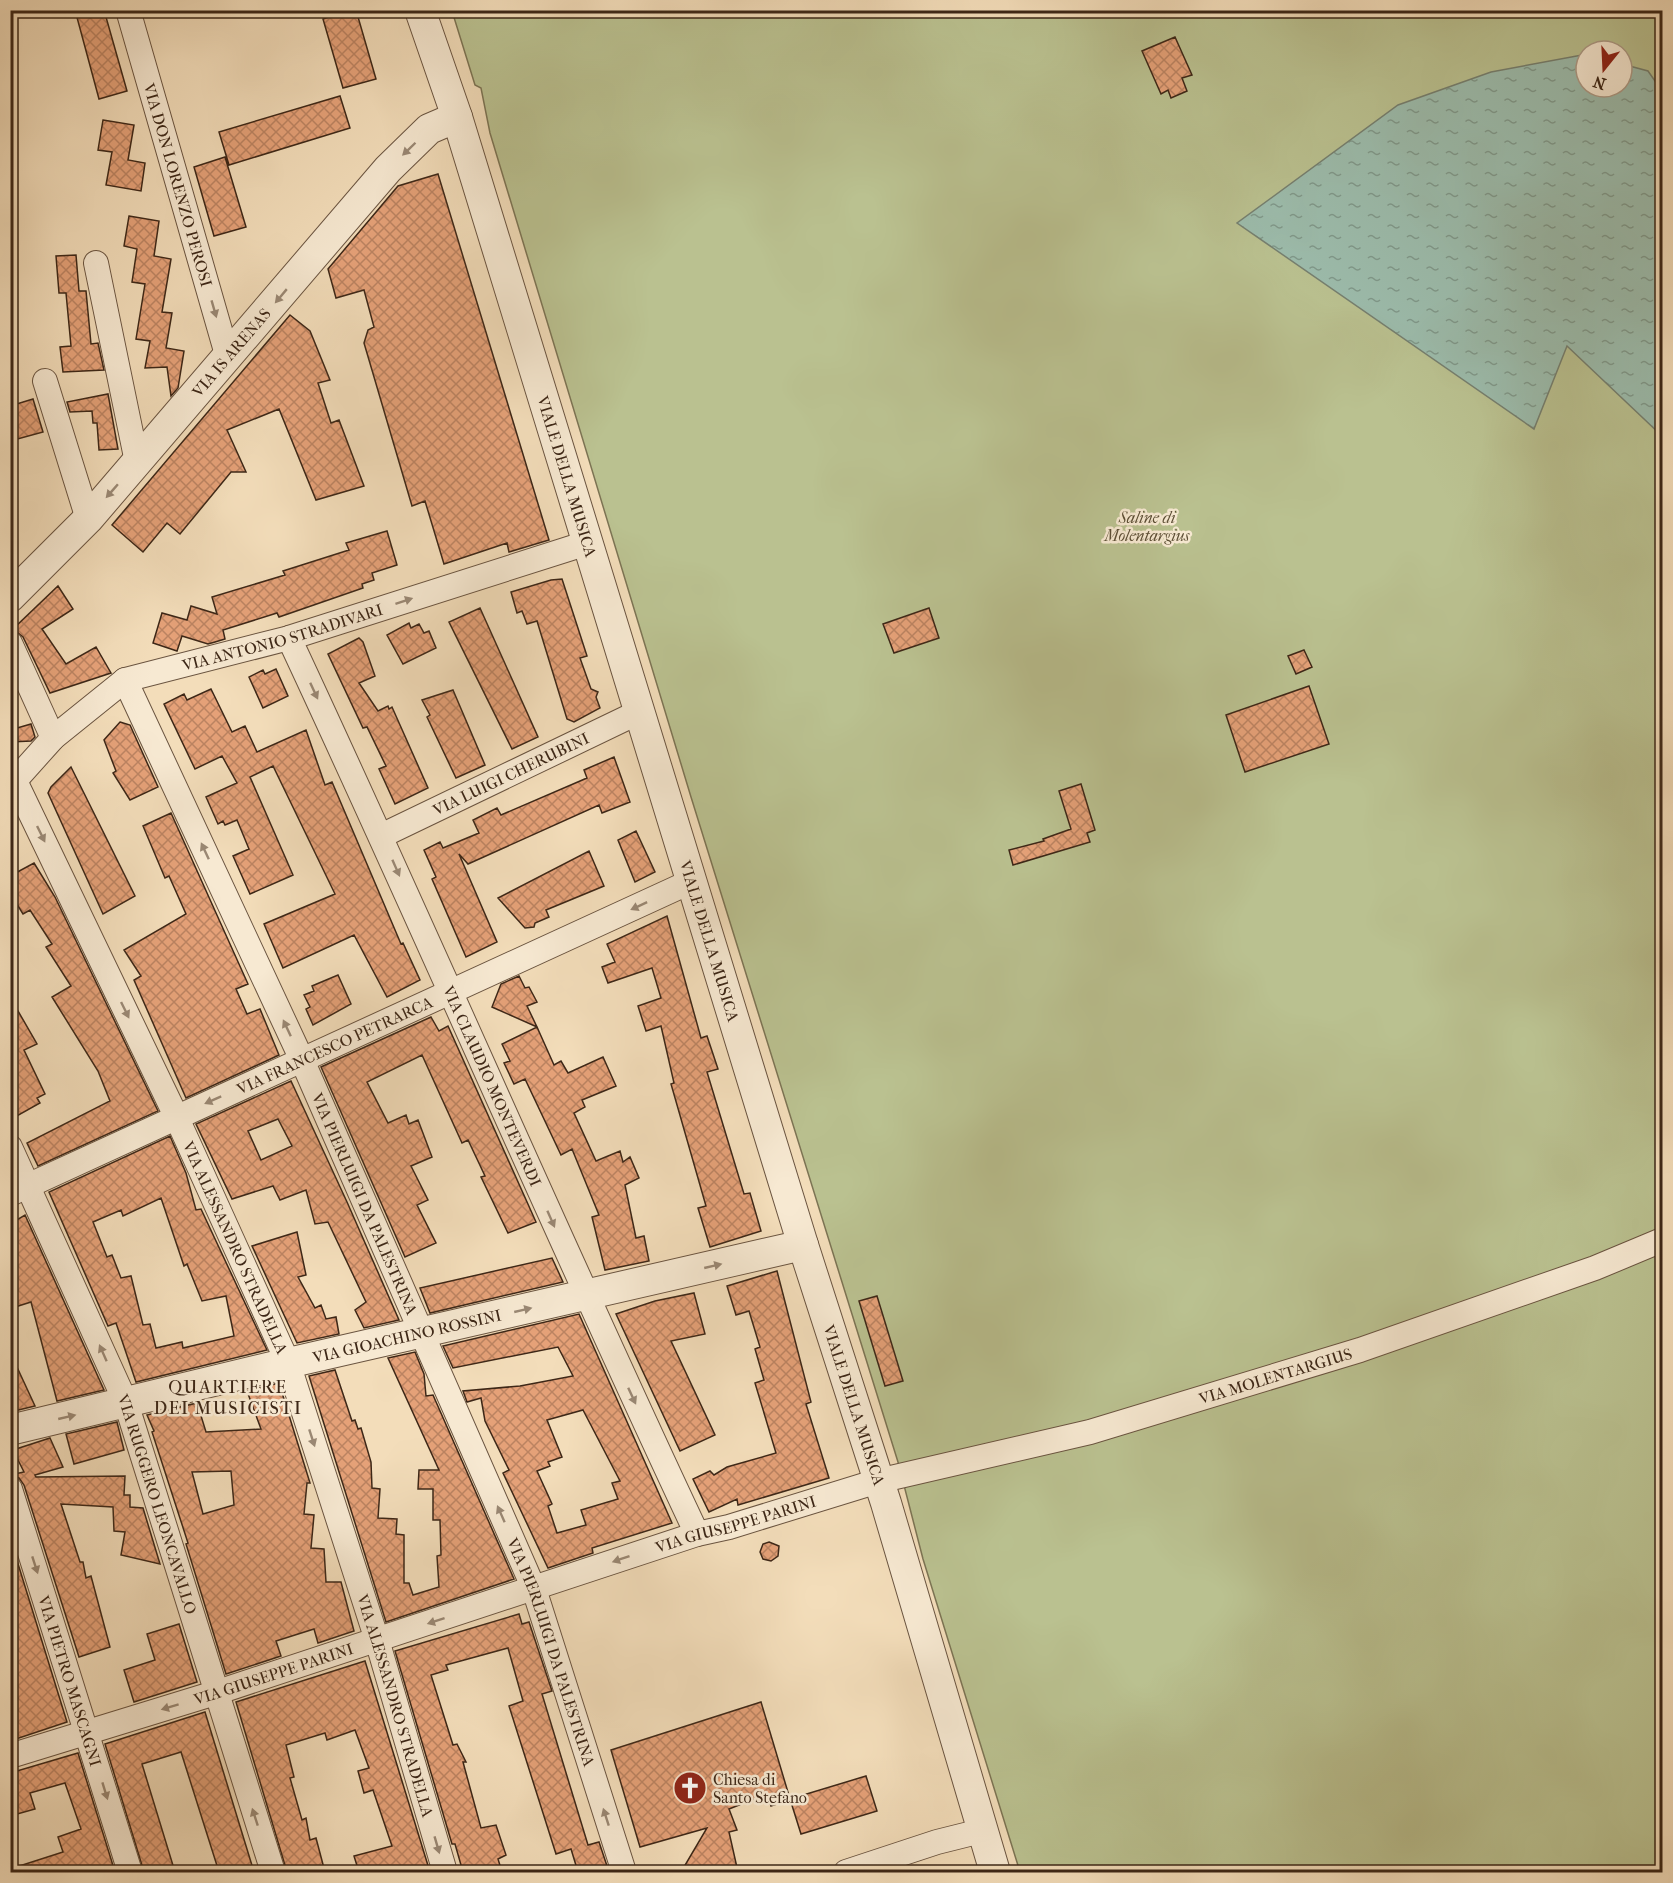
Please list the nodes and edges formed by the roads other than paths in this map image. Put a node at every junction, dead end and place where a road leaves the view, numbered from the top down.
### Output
1 (128, 10) edge
2 (420, 10) edge
3 (457, 117) junction
4 (96, 263) dead end
5 (228, 358) junction
6 (45, 381) dead end
7 (137, 462) junction
8 (88, 519) junction
9 (587, 543) junction
10 (10, 597) edge
11 (289, 638) junction
12 (10, 643) edge
13 (125, 680) junction
14 (641, 711) junction
15 (53, 738) junction
16 (12, 783) edge
17 (381, 836) junction
18 (692, 881) junction
19 (450, 992) junction
20 (302, 1060) junction
21 (176, 1116) junction
22 (10, 1147) edge
23 (19, 1190) edge
24 (1662, 1240) edge
25 (803, 1245) junction
26 (585, 1295) junction
27 (423, 1333) junction
28 (288, 1363) junction
29 (126, 1403) junction
30 (10, 1430) edge
31 (878, 1481) junction
32 (10, 1489) edge
33 (697, 1534) junction
34 (534, 1588) junction
35 (377, 1640) junction
36 (215, 1693) junction
37 (87, 1732) junction
38 (10, 1756) edge
39 (981, 1831) junction
40 (130, 1872) edge
41 (273, 1872) edge
42 (445, 1872) edge
43 (624, 1872) edge
44 (846, 1872) edge
45 (995, 1872) edge

1 -> 5 street, VIA DON LORENZO PEROSI
2 - 3 street, VIALE DELLA MUSICA
3 -> 5 street, VIA IS ARENAS
3 - 9 street, VIALE DELLA MUSICA
4 - 7 street
5 - 7 street, VIA IS ARENAS
6 - 8 street
7 -> 8 street, VIA IS ARENAS
8 - 10 street, VIA IS ARENAS
11 -> 9 street, VIA ANTONIO STRADIVARI
9 - 14 street, VIALE DELLA MUSICA
11 - 13 street, VIA ANTONIO STRADIVARI
11 -> 17 street, VIA CLAUDIO MONTEVERDI
12 - 15 street
13 - 15 street, VIA ANTONIO STRADIVARI
20 -> 13 street, VIA PIERLUIGI DA PALESTRINA
14 - 17 street, VIA LUIGI CHERUBINI
14 - 18 street, VIALE DELLA MUSICA
15 - 16 street, VIA ANTONIO STRADIVARI
16 -> 21 street, VIA ALESSANDRO STRADELLA
17 -> 19 street, VIA CLAUDIO MONTEVERDI
18 -> 19 street, VIA FRANCESCO PETRARCA
18 - 25 street, VIALE DELLA MUSICA
19 - 20 street, VIA FRANCESCO PETRARCA
19 -> 26 street, VIA CLAUDIO MONTEVERDI
20 -> 21 street, VIA FRANCESCO PETRARCA
20 - 27 street, VIA PIERLUIGI DA PALESTRINA
21 - 23 street, VIA FRANCESCO PETRARCA
21 - 28 street, VIA ALESSANDRO STRADELLA
22 - 23 street, VIA RUGGERO LEONCAVALLO
29 -> 23 street, VIA RUGGERO LEONCAVALLO
24 - 31 street, VIA MOLENTARGIUS
26 -> 25 street, VIA GIOACHINO ROSSINI
25 - 31 street, VIALE DELLA MUSICA
27 -> 26 street, VIA GIOACHINO ROSSINI
26 -> 33 street, VIA CLAUDIO MONTEVERDI
27 - 28 street, VIA GIOACHINO ROSSINI
34 -> 27 street, VIA PIERLUIGI DA PALESTRINA
28 - 29 street, VIA GIOACHINO ROSSINI
28 -> 35 street, VIA ALESSANDRO STRADELLA
30 -> 29 street, VIA GIOACHINO ROSSINI
29 - 36 street, VIA RUGGERO LEONCAVALLO
31 - 33 street, VIA GIUSEPPE PARINI
31 - 39 street, VIALE DELLA MUSICA
32 -> 37 street, VIA PIETRO MASCAGNI
33 -> 34 street, VIA GIUSEPPE PARINI
34 -> 35 street, VIA GIUSEPPE PARINI
43 -> 34 street, VIA PIERLUIGI DA PALESTRINA
35 - 36 street, VIA GIUSEPPE PARINI
35 -> 42 street, VIA ALESSANDRO STRADELLA
36 -> 37 street, VIA GIUSEPPE PARINI
41 -> 36 street, VIA RUGGERO LEONCAVALLO
37 - 38 street, VIA GIUSEPPE PARINI
37 -> 40 street, VIA PIETRO MASCAGNI
39 - 44 street
39 - 45 street, VIALE DELLA MUSICA

